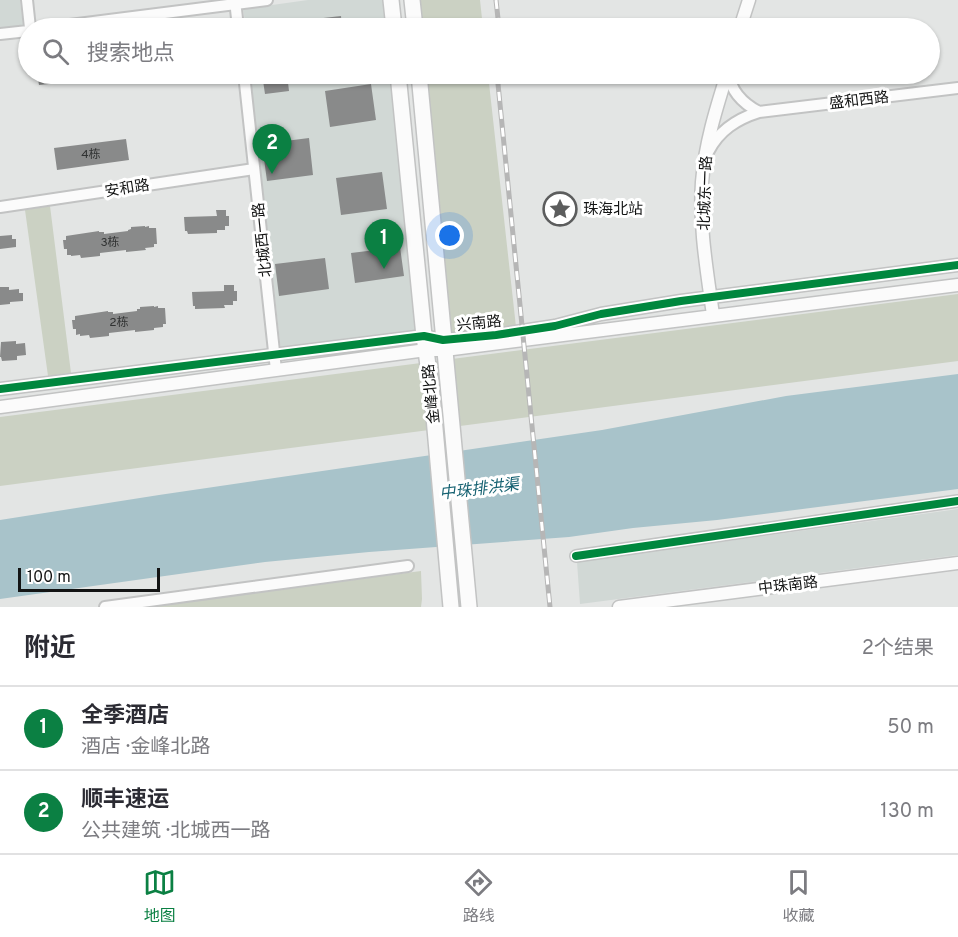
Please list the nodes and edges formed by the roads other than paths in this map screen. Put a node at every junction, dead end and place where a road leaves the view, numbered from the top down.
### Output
1 (27, 0) edge
2 (267, 0) edge
3 (391, 0) edge
4 (412, 0) edge
5 (749, 0) edge
6 (235, 2) edge
7 (28, 18) edge
8 (119, 18) edge
9 (237, 18) edge
10 (393, 18) edge
11 (414, 18) edge
12 (743, 18) edge
13 (18, 32) edge
14 (0, 34) edge
15 (245, 84) edge
16 (399, 84) edge
17 (420, 84) edge
18 (725, 84) edge
19 (732, 84) edge
20 (958, 88) edge
21 (759, 112) junction
22 (705, 158) junction
23 (254, 168) junction
24 (0, 207) edge
25 (958, 265) edge
26 (958, 285) edge
27 (710, 297) junction
28 (713, 315) junction
29 (425, 343) junction
30 (444, 345) junction
31 (274, 356) junction
32 (276, 370) junction
33 (0, 389) edge
34 (0, 407) edge
35 (958, 501) edge
36 (576, 556) dead end
37 (958, 563) edge
38 (408, 566) dead end
39 (105, 607) edge
40 (450, 607) edge
41 (469, 607) edge
42 (619, 607) edge

1 - 7 street
2 - 6 street
3 - 10 main road
4 - 11 main road
5 - 12 street
6 - 8 street
6 - 9 street
13 - 14 street
15 - 23 street, 北城西一路
16 - 29 main road, 金峰北路
17 - 30 main road, 金峰北路
18 - 22 street, 北城东一路
19 - 21 street
20 - 21 street, 盛和西路
21 - 22 street, 盛和西路
22 - 27 street, 北城东一路
23 - 24 street, 安和路
23 - 31 street, 北城西一路
25 - 27 street, 兴南路
26 - 28 street, 兴南路
27 - 28 street, 北城东一路
27 - 30 street, 兴南路
28 - 30 street, 兴南路
29 - 30 street, 兴南路
29 - 31 street, 兴南路
29 - 32 street, 兴南路
29 - 40 main road, 金峰北路
30 - 41 main road, 金峰北路
31 - 32 street, 北城西一路
31 - 33 street, 兴南路
32 - 34 street, 兴南路
35 - 36 street
37 - 42 street, 中珠南路
38 - 39 street

